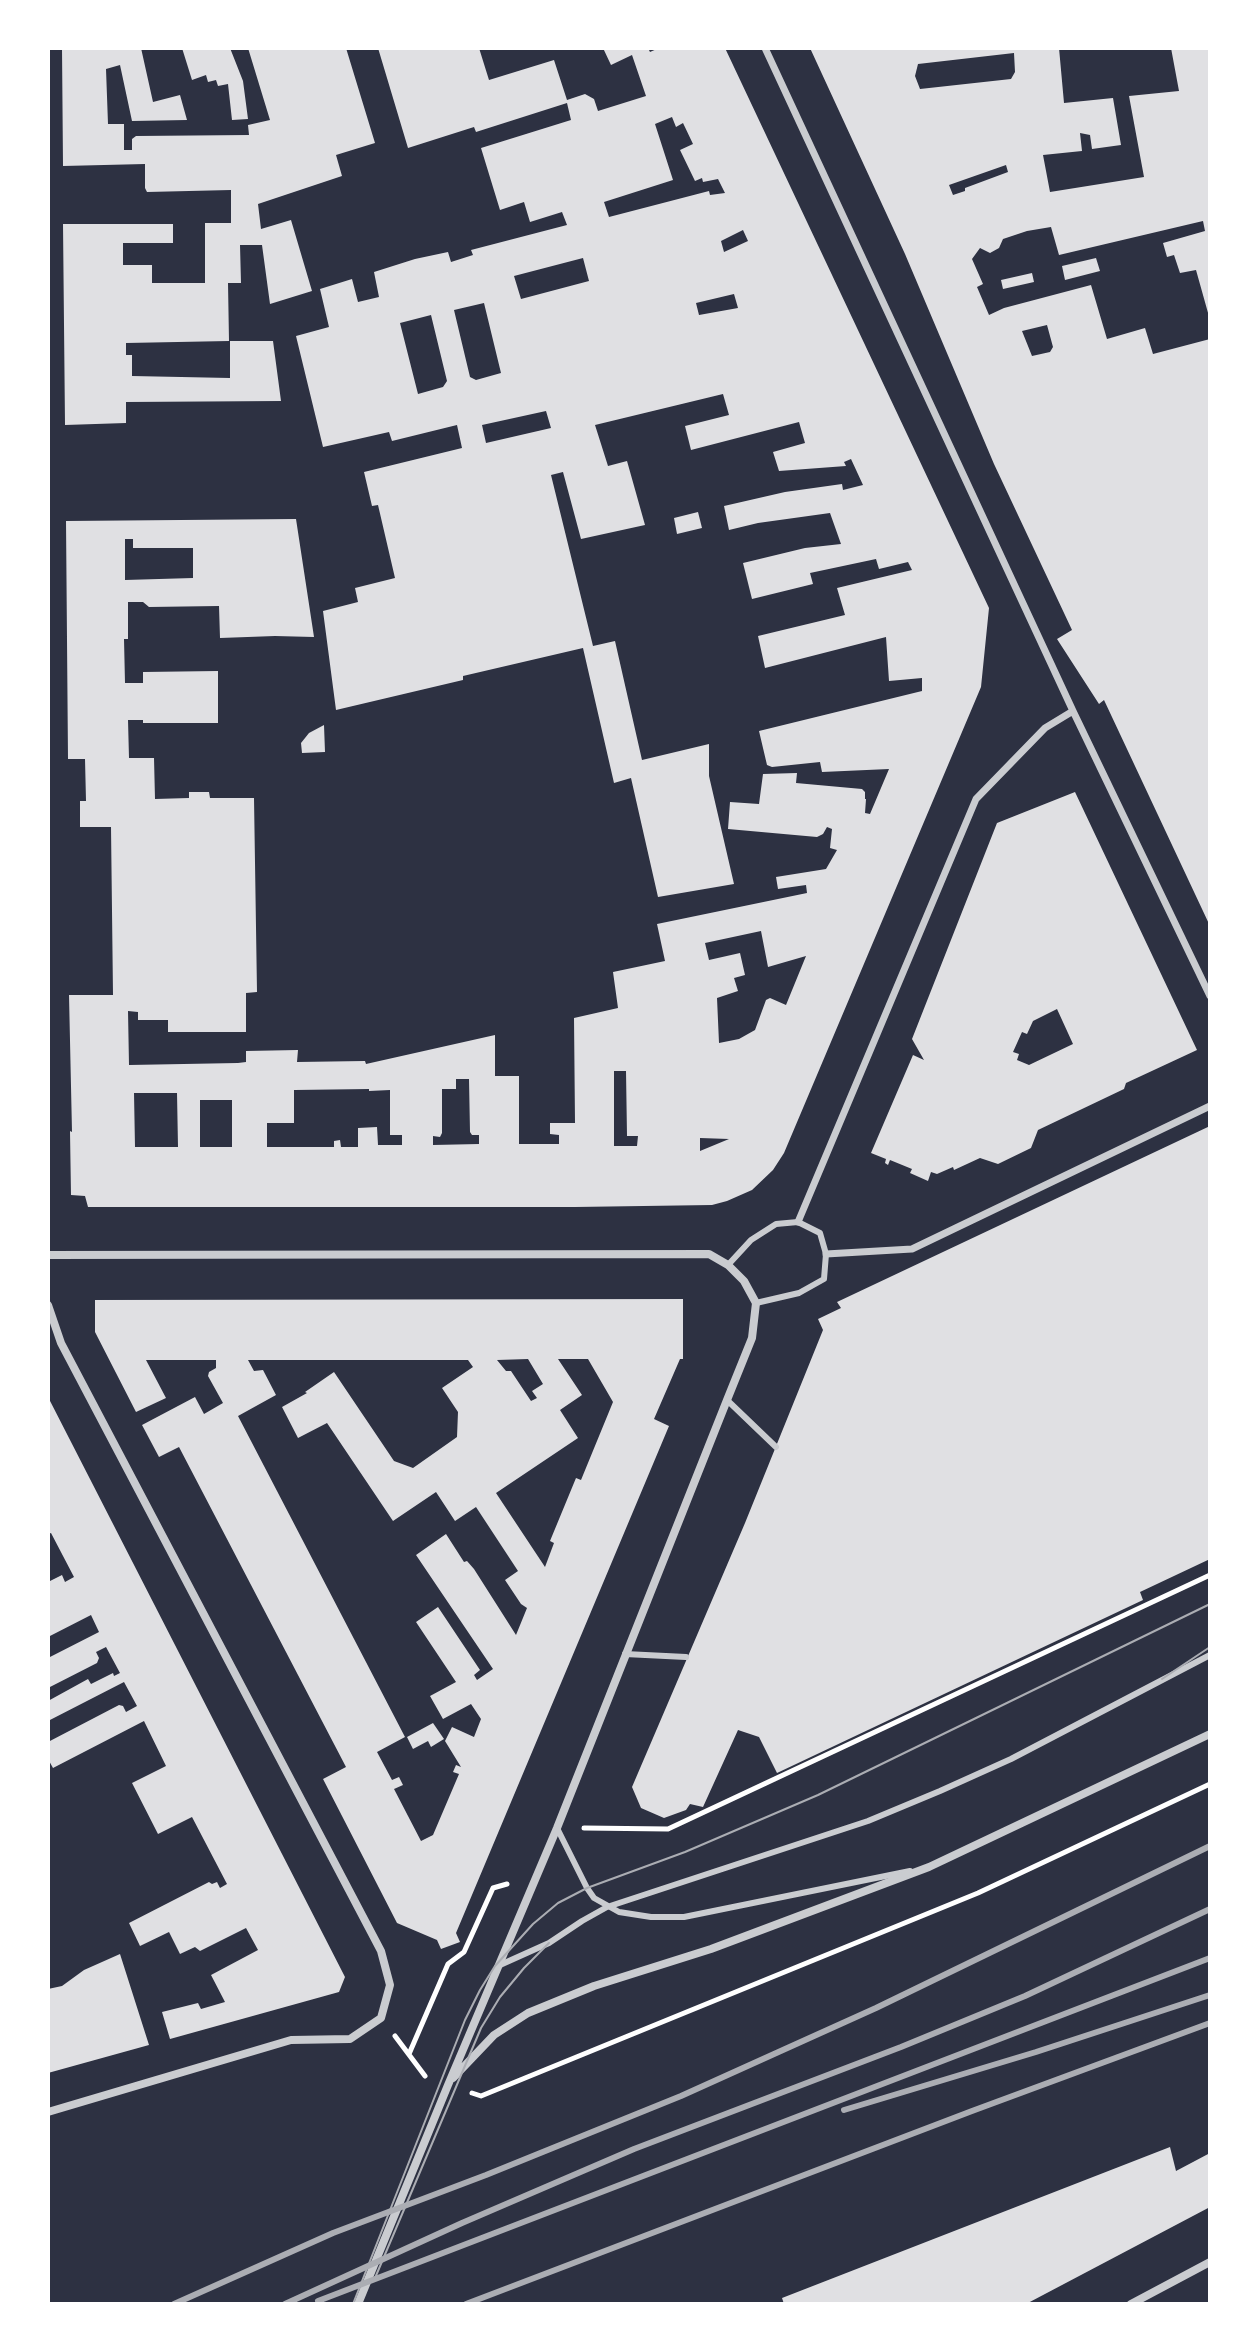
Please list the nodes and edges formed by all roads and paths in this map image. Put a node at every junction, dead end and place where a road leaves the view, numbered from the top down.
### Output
1 (765, 48) edge
2 (1073, 711) junction
3 (1210, 996) edge
4 (1210, 1106) edge
5 (798, 1222) junction
6 (826, 1254) junction
7 (48, 1255) edge
8 (728, 1265) junction
9 (756, 1303) junction
10 (48, 1305) edge
11 (727, 1400) junction
12 (776, 1447) dead end
13 (1210, 1575) edge
14 (625, 1654) junction
15 (1210, 1655) edge
16 (686, 1657) dead end
17 (1210, 1734) edge
18 (1210, 1784) edge
19 (557, 1828) junction
20 (929, 1867) junction
21 (538, 1874) junction
22 (607, 1907) junction
23 (500, 1965) junction
24 (381, 2018) junction
25 (409, 2054) junction
26 (448, 2085) junction
27 (48, 2112) edge
28 (1210, 2262) edge
29 (358, 2304) edge
30 (1131, 2304) edge

1 - 2 street
2 - 3 street
2 - 5 street
4 - 6 street
5 - 6 lane
5 - 8 lane
6 - 9 lane
7 - 8 street
8 - 9 street
9 - 11 street
10 - 24 street
11 - 12 lane
11 - 14 street
13 - 19 path
14 - 16 lane
14 - 19 street
15 - 22 lane
17 - 20 street
18 - 26 path
19 - 21 street
19 - 22 lane
20 - 22 lane
20 - 26 street
21 - 23 street
21 - 25 path
22 - 23 lane
23 - 26 street
24 - 25 path
24 - 27 street
25 - 26 path
26 - 29 street
28 - 30 street

